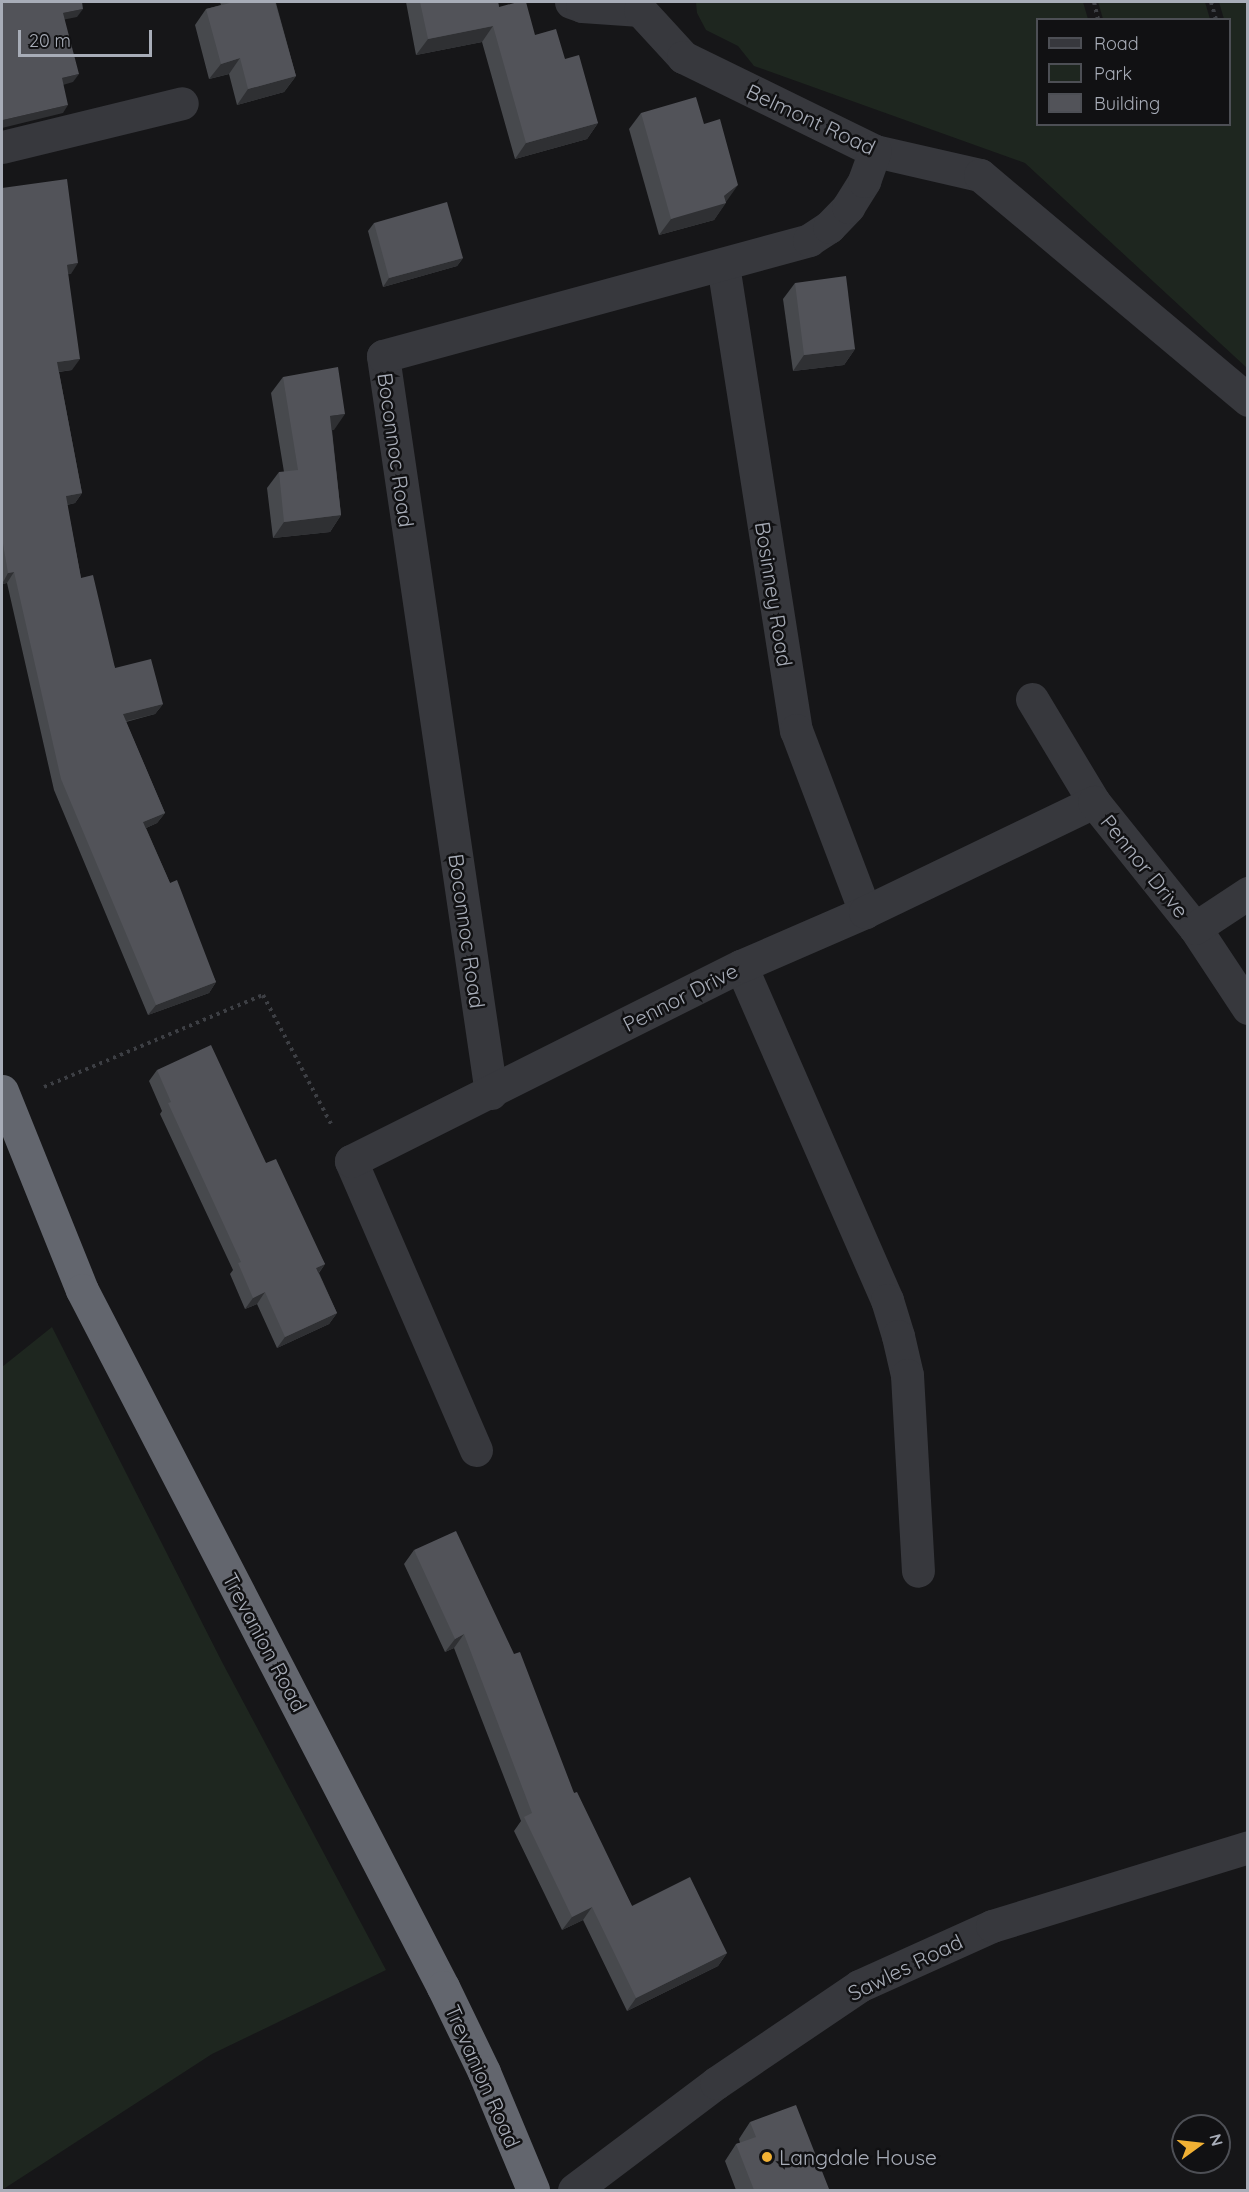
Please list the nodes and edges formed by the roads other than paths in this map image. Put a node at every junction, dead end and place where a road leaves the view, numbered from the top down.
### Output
1 (571, 2) edge
2 (641, 6) edge
3 (182, 103) dead end
4 (2, 147) edge
5 (875, 151) junction
6 (723, 266) junction
7 (1248, 400) edge
8 (1032, 699) dead end
9 (1094, 802) junction
10 (1248, 893) edge
11 (864, 912) junction
12 (1194, 928) junction
13 (741, 966) junction
14 (1248, 1008) edge
15 (491, 1093) junction
16 (4, 1097) edge
17 (476, 1450) dead end
18 (918, 1571) dead end
19 (1248, 1847) edge
20 (533, 2190) edge
21 (574, 2190) edge

1 - 2 street, Belmont Road
2 - 5 street, Belmont Road
3 - 4 street
5 - 6 street, Boconnoc Road
5 - 7 street, Belmont Road
6 - 11 street, Bosinney Road
6 - 15 street, Boconnoc Road
8 - 9 street
9 - 11 street, Pennor Drive
9 - 12 street, Pennor Drive
10 - 12 street, Pennor Drive
11 - 13 street, Pennor Drive
12 - 14 street
13 - 15 street, Pennor Drive
13 - 18 street
15 - 17 street, Pennor Drive
16 - 20 highway, Trevanion Road
19 - 21 street, Sawles Road

